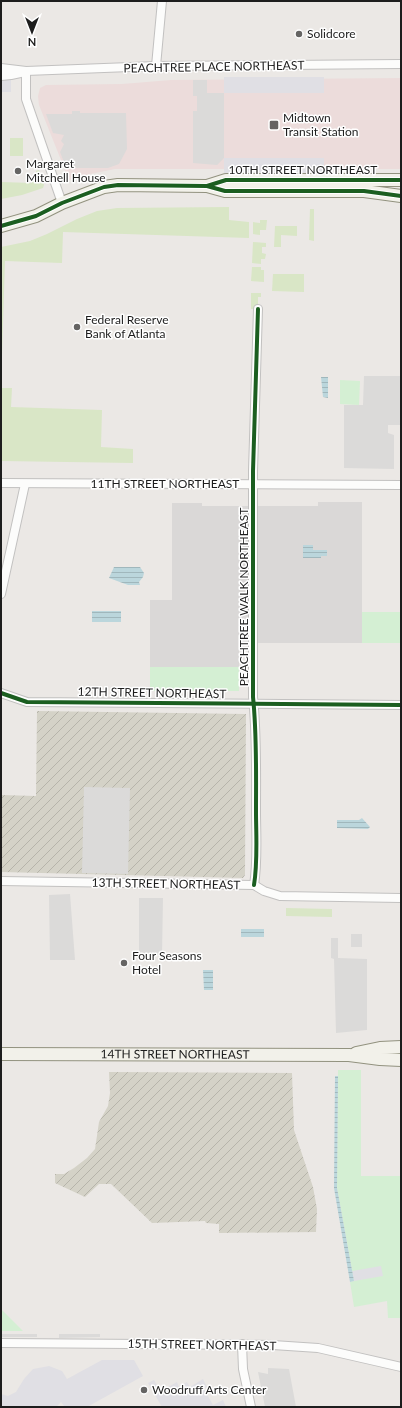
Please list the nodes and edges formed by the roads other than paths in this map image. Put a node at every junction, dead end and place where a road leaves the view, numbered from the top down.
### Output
1 (162, 1) edge
2 (401, 64) edge
3 (156, 66) junction
4 (1, 68) edge
5 (26, 71) junction
6 (1, 76) edge
7 (401, 180) edge
8 (207, 186) junction
9 (401, 196) edge
10 (62, 203) junction
11 (1, 226) edge
12 (258, 309) dead end
13 (1, 484) edge
14 (25, 484) junction
15 (254, 484) junction
16 (401, 485) edge
17 (1, 594) edge
18 (1, 693) edge
19 (254, 704) junction
20 (401, 705) edge
21 (1, 881) edge
22 (254, 885) junction
23 (401, 898) edge
24 (401, 1047) edge
25 (1, 1054) edge
26 (349, 1055) junction
27 (401, 1060) edge
28 (1, 1343) edge
29 (242, 1344) junction
30 (401, 1367) edge
31 (251, 1407) edge

1 - 3 street
2 - 3 street, PEACHTREE PLACE NORTHEAST
3 - 5 street, PEACHTREE PLACE NORTHEAST
4 - 5 street, PEACHTREE PLACE NORTHEAST
5 - 6 street, PEACHTREE PLACE NORTHEAST
5 - 10 street
7 - 8 main road, 10TH STREET NORTHEAST
8 - 9 main road, 10TH STREET NORTHEAST
8 - 10 main road, 10TH STREET NORTHEAST
10 - 11 main road, 10TH STREET NORTHEAST
12 - 15 street, PEACHTREE WALK NORTHEAST
13 - 14 street, 11TH STREET NORTHEAST
14 - 15 street, 11TH STREET NORTHEAST
14 - 17 street
15 - 16 street, 11TH STREET NORTHEAST
15 - 19 street, PEACHTREE WALK NORTHEAST
18 - 19 street, 12TH STREET NORTHEAST
19 - 20 street, 12TH STREET NORTHEAST
19 - 22 street, PEACHTREE WALK NORTHEAST
21 - 22 street, 13TH STREET NORTHEAST
22 - 23 street, 13TH STREET NORTHEAST
24 - 26 main road, 14TH STREET NORTHEAST
25 - 26 main road, 14TH STREET NORTHEAST
26 - 27 main road, 14TH STREET NORTHEAST
28 - 29 street, 15TH STREET NORTHEAST
29 - 30 street, 15TH STREET NORTHEAST
29 - 31 street

